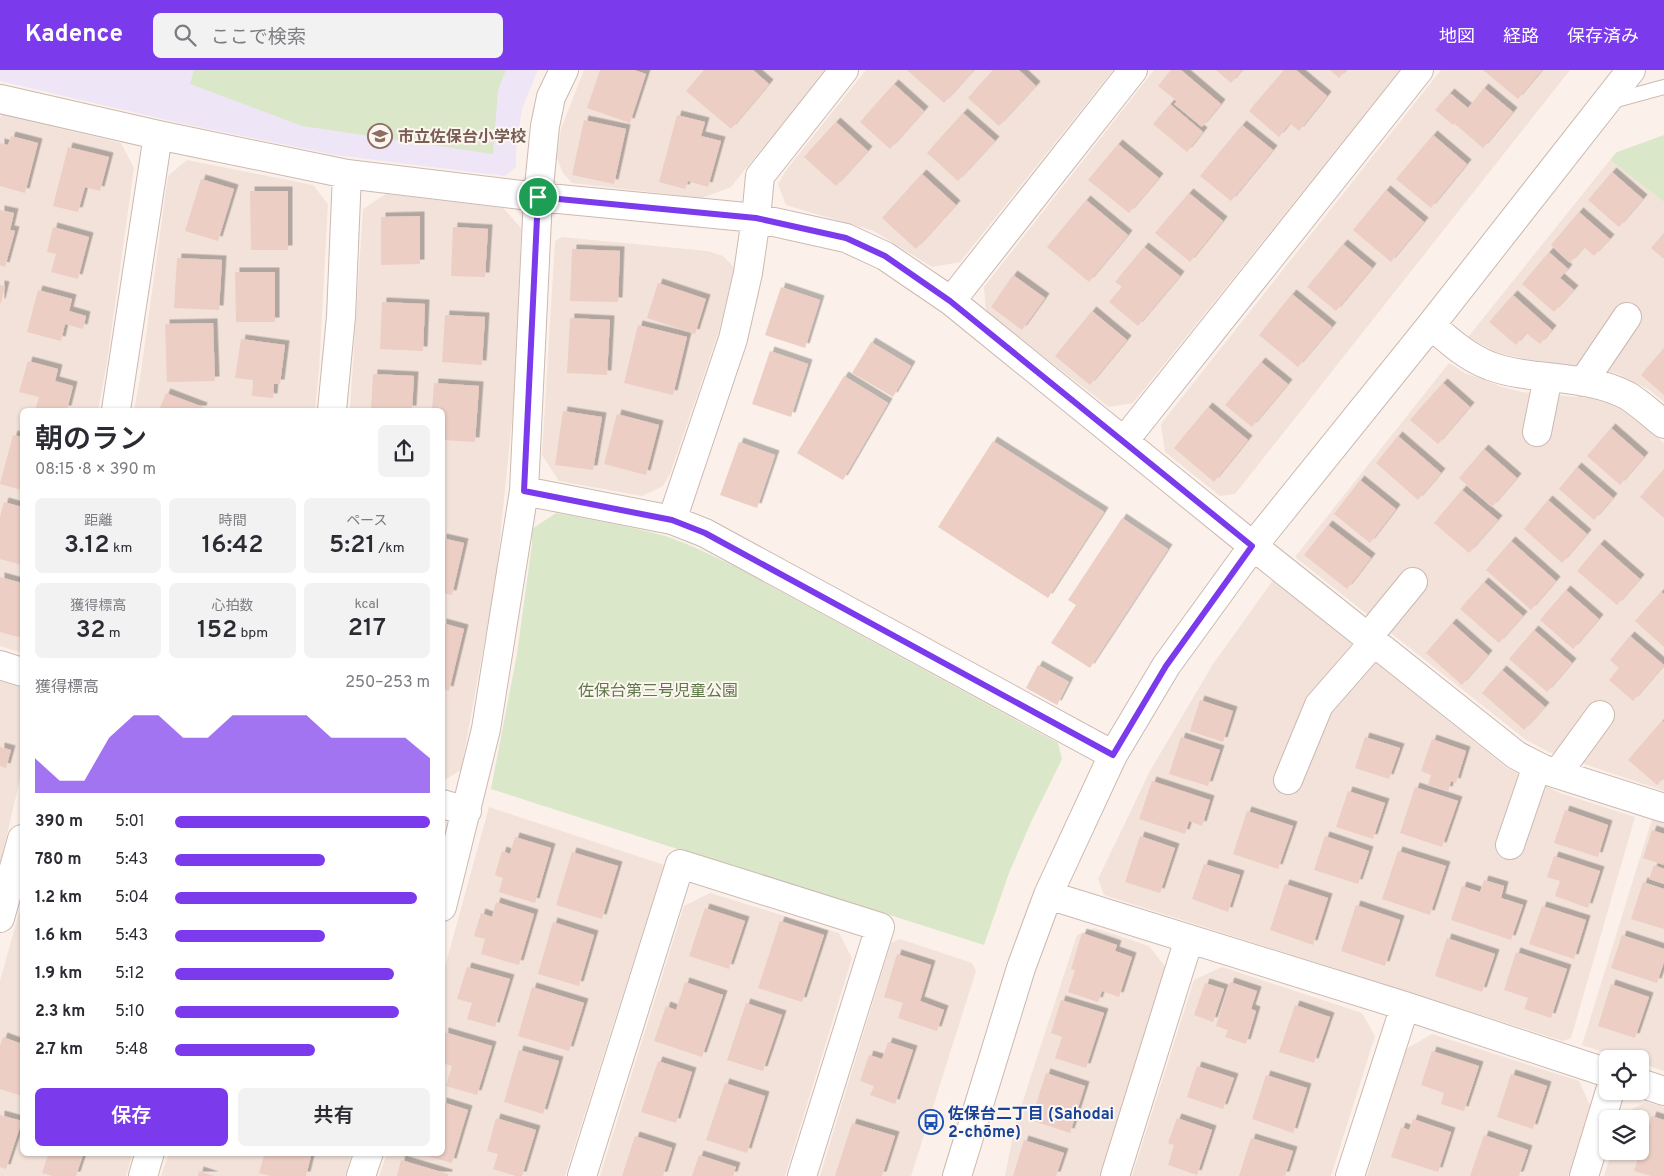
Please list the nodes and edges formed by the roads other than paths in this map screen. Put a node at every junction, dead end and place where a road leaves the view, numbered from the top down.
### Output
1 (564, 70) edge
2 (844, 70) edge
3 (1133, 70) edge
4 (1419, 70) edge
5 (1631, 70) edge
6 (1664, 88) edge
7 (0, 99) edge
8 (1604, 104) junction
9 (158, 135) junction
10 (348, 174) junction
11 (538, 197) junction
12 (756, 218) junction
13 (950, 301) junction
14 (1627, 317) dead end
15 (1431, 325) junction
16 (1548, 377) junction
17 (1583, 382) junction
18 (116, 408) edge
19 (332, 408) edge
20 (1664, 424) edge
21 (1536, 432) dead end
22 (1124, 441) junction
23 (524, 491) junction
24 (672, 520) junction
25 (1252, 546) junction
26 (1413, 582) dead end
27 (1371, 640) junction
28 (0, 665) edge
29 (20, 671) edge
30 (1600, 715) dead end
31 (1113, 755) junction
32 (1547, 770) junction
33 (1288, 780) dead end
34 (455, 808) edge
35 (1664, 808) edge
36 (1510, 845) dead end
37 (20, 846) edge
38 (445, 884) edge
39 (1048, 895) junction
40 (0, 918) edge
41 (1189, 939) junction
42 (1404, 1006) junction
43 (1599, 1070) edge
44 (1649, 1086) edge
45 (1664, 1090) edge
46 (1607, 1100) edge
47 (149, 1156) edge
48 (368, 1156) edge
49 (143, 1176) edge
50 (362, 1176) edge
51 (582, 1176) edge
52 (802, 1176) edge
53 (957, 1176) edge
54 (1115, 1176) edge
55 (1350, 1176) edge
56 (1584, 1176) edge

1 - 11 street
2 - 12 street
3 - 13 street
4 - 22 street
5 - 8 street
6 - 8 lane
7 - 9 street
8 - 15 street
9 - 10 street
9 - 18 street
10 - 11 street
10 - 19 street
11 - 12 street
11 - 23 street
12 - 13 street
12 - 24 street
13 - 22 street
14 - 17 street
15 - 16 street
15 - 25 street
16 - 17 street
16 - 21 street
17 - 20 street
22 - 25 street
23 - 24 street
23 - 34 street
24 - 31 street
25 - 27 street
25 - 31 street
26 - 27 street
27 - 32 street
27 - 33 street
28 - 29 street
30 - 32 street
31 - 39 street
32 - 35 street
32 - 36 street
34 - 38 street
37 - 40 street
39 - 41 street
39 - 53 street
41 - 42 street
41 - 54 street
42 - 43 street
42 - 55 street
44 - 45 street
46 - 56 street
47 - 49 street
48 - 50 street
51 - 52 street

